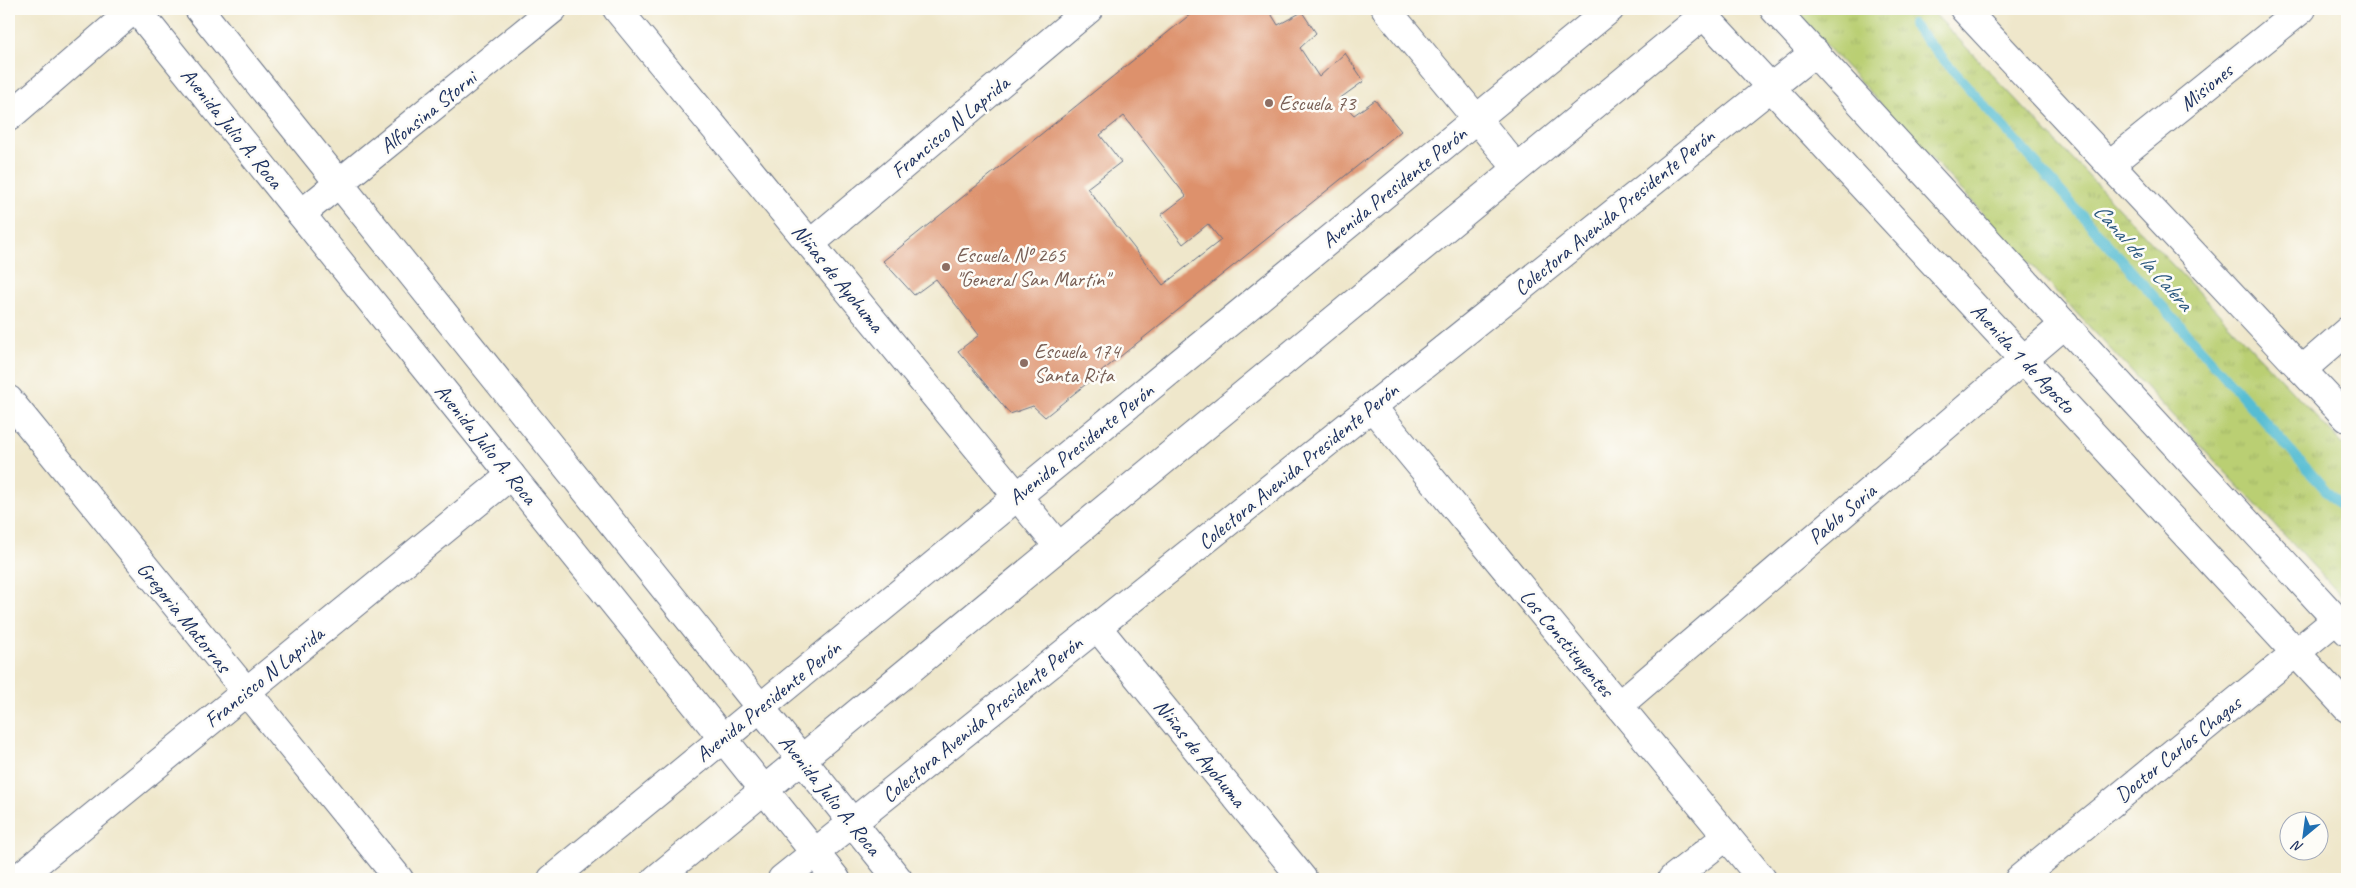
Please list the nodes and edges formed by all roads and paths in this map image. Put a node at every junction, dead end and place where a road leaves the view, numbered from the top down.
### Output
1 (135, 9) edge
2 (199, 9) edge
3 (554, 9) edge
4 (617, 9) edge
5 (1089, 9) edge
6 (1386, 9) edge
7 (1610, 9) edge
8 (1774, 9) edge
9 (1964, 9) edge
10 (2302, 9) edge
11 (1704, 11) edge
12 (1814, 52) junction
13 (1771, 87) junction
14 (9, 118) edge
15 (1477, 118) junction
16 (2110, 164) junction
17 (1517, 168) junction
18 (340, 184) junction
19 (301, 214) junction
20 (810, 244) junction
21 (2065, 324) junction
22 (2347, 331) edge
23 (2024, 359) junction
24 (2302, 370) junction
25 (9, 400) edge
26 (1372, 407) junction
27 (2347, 418) edge
28 (511, 475) junction
29 (1018, 496) junction
30 (1059, 547) junction
31 (2342, 625) edge
32 (1097, 627) junction
33 (2296, 653) junction
34 (245, 692) junction
35 (1619, 705) junction
36 (761, 708) junction
37 (2347, 708) edge
38 (722, 739) junction
39 (801, 759) junction
40 (764, 790) junction
41 (852, 823) junction
42 (1727, 836) junction
43 (814, 853) junction
44 (18, 879) edge
45 (399, 879) edge
46 (552, 879) edge
47 (656, 879) edge
48 (782, 879) edge
49 (836, 879) edge
50 (898, 879) edge
51 (1303, 879) edge
52 (1672, 879) edge
53 (1762, 879) edge
54 (2019, 879) edge

1 - 14 street
1 - 19 street, Avenida Julio A. Roca
2 - 18 street, Avenida Julio A. Roca
3 - 18 street, Alfonsina Storni
4 - 20 street, Niñas de Ayohuma
5 - 20 street, Francisco N Laprida
6 - 15 street
7 - 15 street, Avenida Presidente Perón
8 - 12 street
9 - 16 street
10 - 16 street, Misiones
11 - 13 street, Avenida 1 de Agosto
11 - 17 street
12 - 13 street, Colectora Avenida Presidente Perón
12 - 21 street
13 - 23 street, Avenida 1 de Agosto
13 - 26 street, Colectora Avenida Presidente Perón
15 - 17 street
15 - 29 street, Avenida Presidente Perón
16 - 24 street
17 - 30 street
18 - 19 street, Alfonsina Storni
18 - 36 street, Avenida Julio A. Roca
19 - 28 street, Avenida Julio A. Roca
20 - 29 street, Niñas de Ayohuma
21 - 23 street, Pablo Soria
21 - 31 street
22 - 24 street
23 - 33 street, Avenida 1 de Agosto
23 - 35 street, Pablo Soria
24 - 27 street
25 - 34 street, Gregoria Matorras
26 - 32 street, Colectora Avenida Presidente Perón
26 - 35 street, Los Constituyentes
28 - 34 street, Francisco N Laprida
28 - 38 street, Avenida Julio A. Roca
29 - 30 street, Niñas de Ayohuma
29 - 36 street, Avenida Presidente Perón
30 - 39 street
31 - 33 street, Doctor Carlos Chagas
32 - 41 street, Colectora Avenida Presidente Perón
32 - 51 street, Niñas de Ayohuma
33 - 37 street, Avenida 1 de Agosto
33 - 54 street, Doctor Carlos Chagas
34 - 44 street, Francisco N Laprida
34 - 45 street, Gregoria Matorras
35 - 42 street, Los Constituyentes
36 - 38 street, Avenida Presidente Perón
36 - 39 street, Avenida Julio A. Roca
38 - 40 street, Avenida Julio A. Roca
38 - 46 street, Avenida Presidente Perón
39 - 40 street
39 - 41 street, Avenida Julio A. Roca
40 - 43 street, Avenida Julio A. Roca
40 - 47 street
41 - 43 street, Colectora Avenida Presidente Perón
41 - 50 street, Avenida Julio A. Roca
42 - 52 street
42 - 53 street, Los Constituyentes
43 - 48 street, Colectora Avenida Presidente Perón
43 - 49 street, Avenida Julio A. Roca

